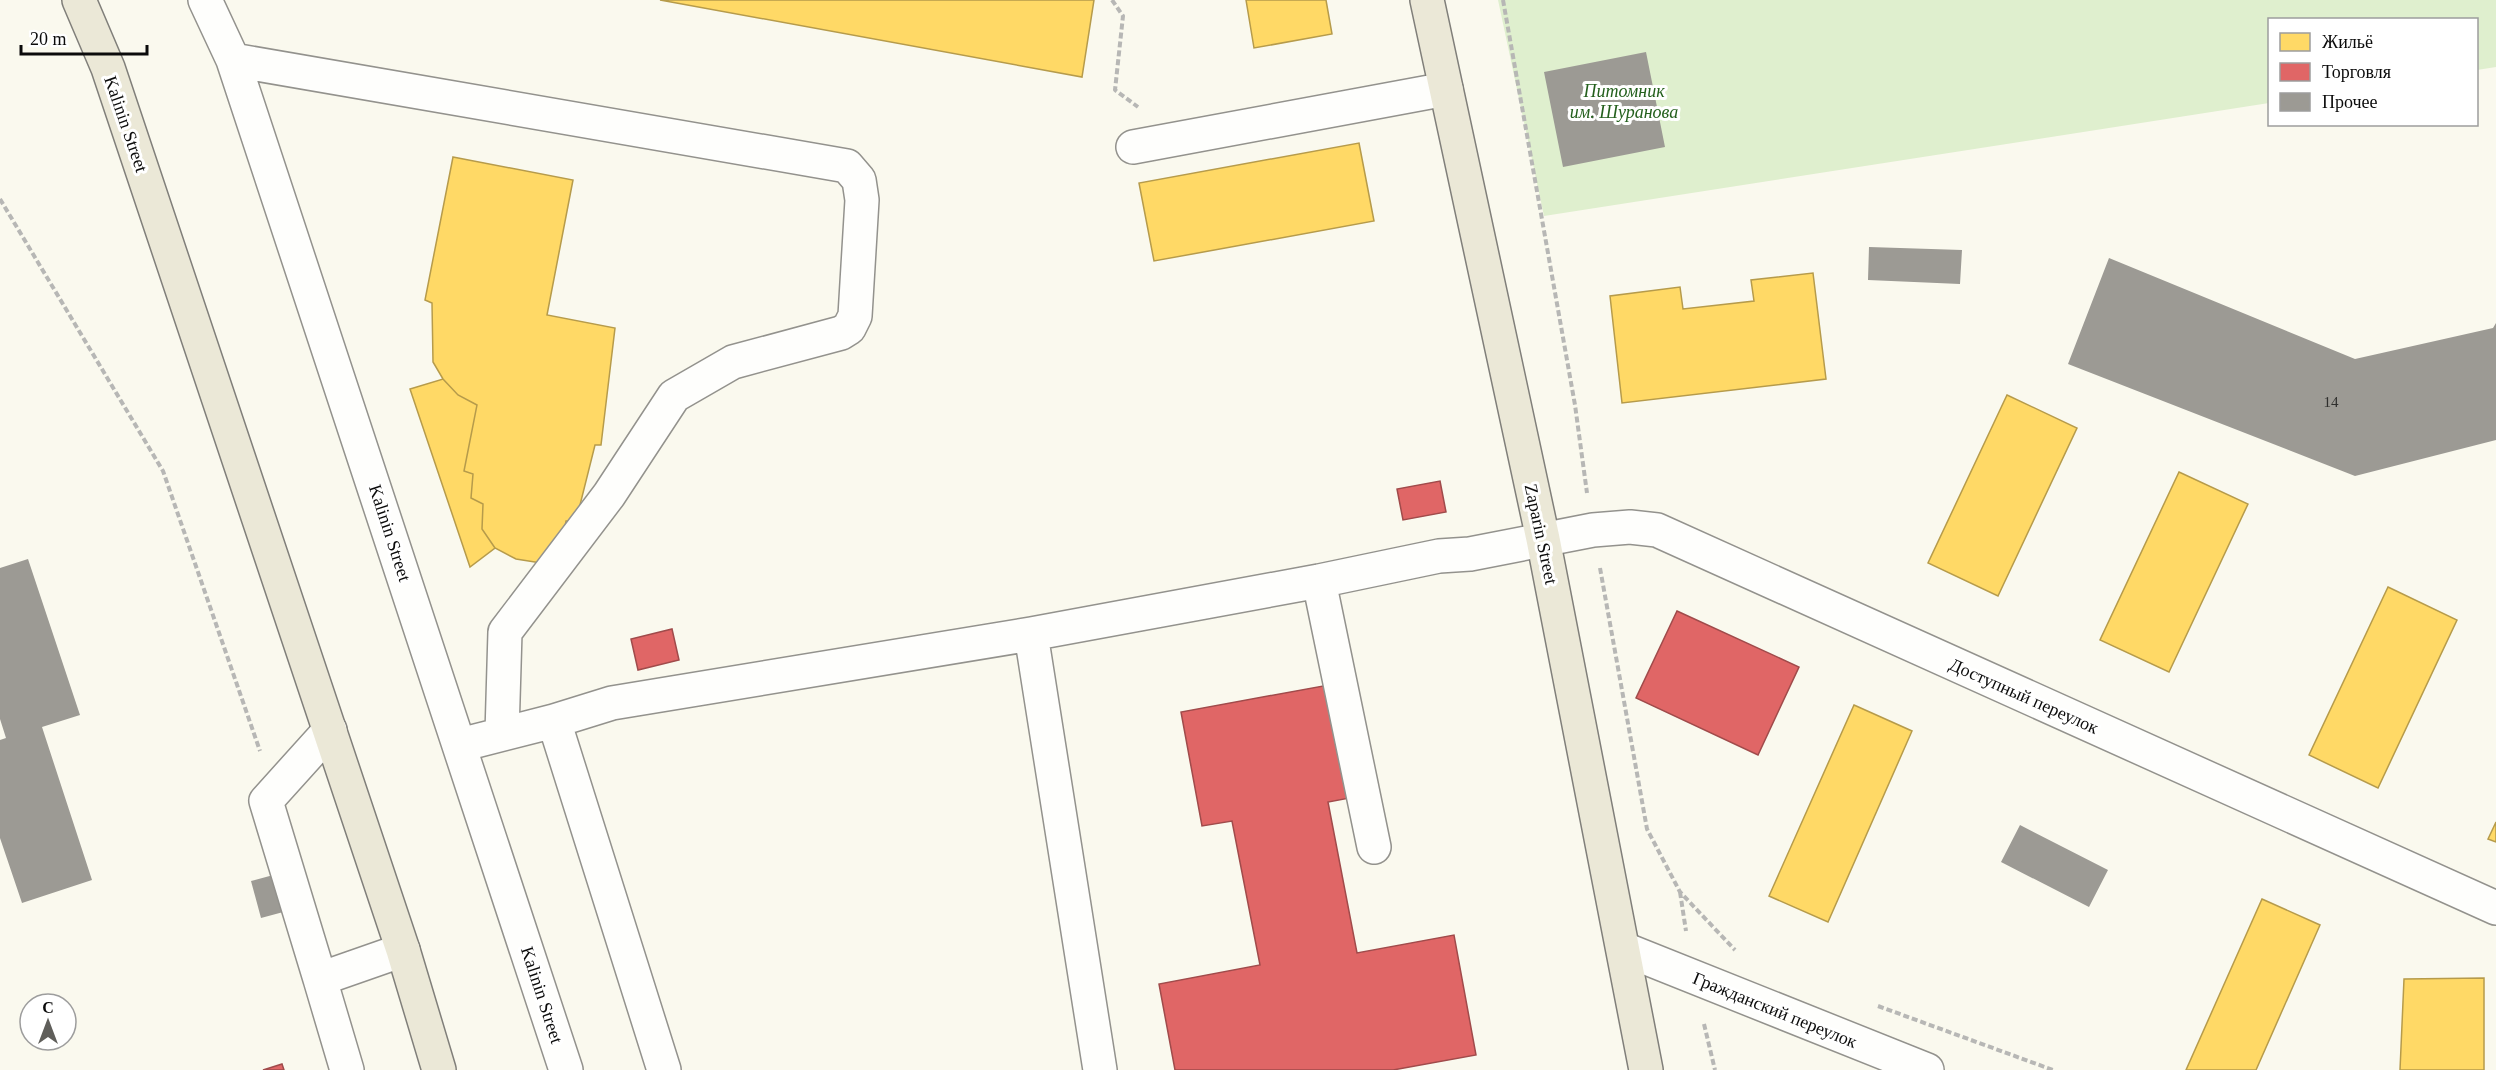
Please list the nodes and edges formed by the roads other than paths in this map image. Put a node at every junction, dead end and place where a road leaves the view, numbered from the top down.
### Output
1 (79, 0) edge
2 (205, 0) edge
3 (1427, 0) edge
4 (233, 60) junction
5 (1446, 89) junction
6 (1133, 147) dead end
7 (1543, 539) junction
8 (1319, 581) junction
9 (1030, 634) junction
10 (554, 721) junction
11 (330, 730) junction
12 (502, 733) junction
13 (460, 745) junction
14 (1374, 847) dead end
15 (2496, 908) edge
16 (1624, 949) junction
17 (403, 950) junction
18 (320, 979) junction
19 (1877, 1061) edge
20 (347, 1070) edge
21 (439, 1070) edge
22 (566, 1070) edge
23 (664, 1070) edge
24 (1100, 1070) edge
25 (1646, 1070) edge
26 (1927, 1070) edge

1 - 11 main road, Kalinin Street
2 - 4 street, Kalinin Street
3 - 5 main road, Zaparin Street
4 - 12 street
4 - 13 street, Kalinin Street
5 - 6 street
5 - 7 main road, Zaparin Street
7 - 8 street, Доступный переулок
7 - 15 street, Доступный переулок
7 - 16 main road, Zaparin Street
8 - 9 street, Доступный переулок
8 - 14 street
9 - 10 street, Доступный переулок
9 - 24 street
10 - 12 street, Доступный переулок
10 - 23 street
11 - 17 main road, Kalinin Street
11 - 18 street
12 - 13 street, Доступный переулок
13 - 22 street, Kalinin Street
16 - 19 street, Гражданский переулок
16 - 25 main road, Zaparin Street
17 - 18 street
17 - 21 main road, Kalinin Street
18 - 20 street
19 - 26 street, Гражданский переулок

